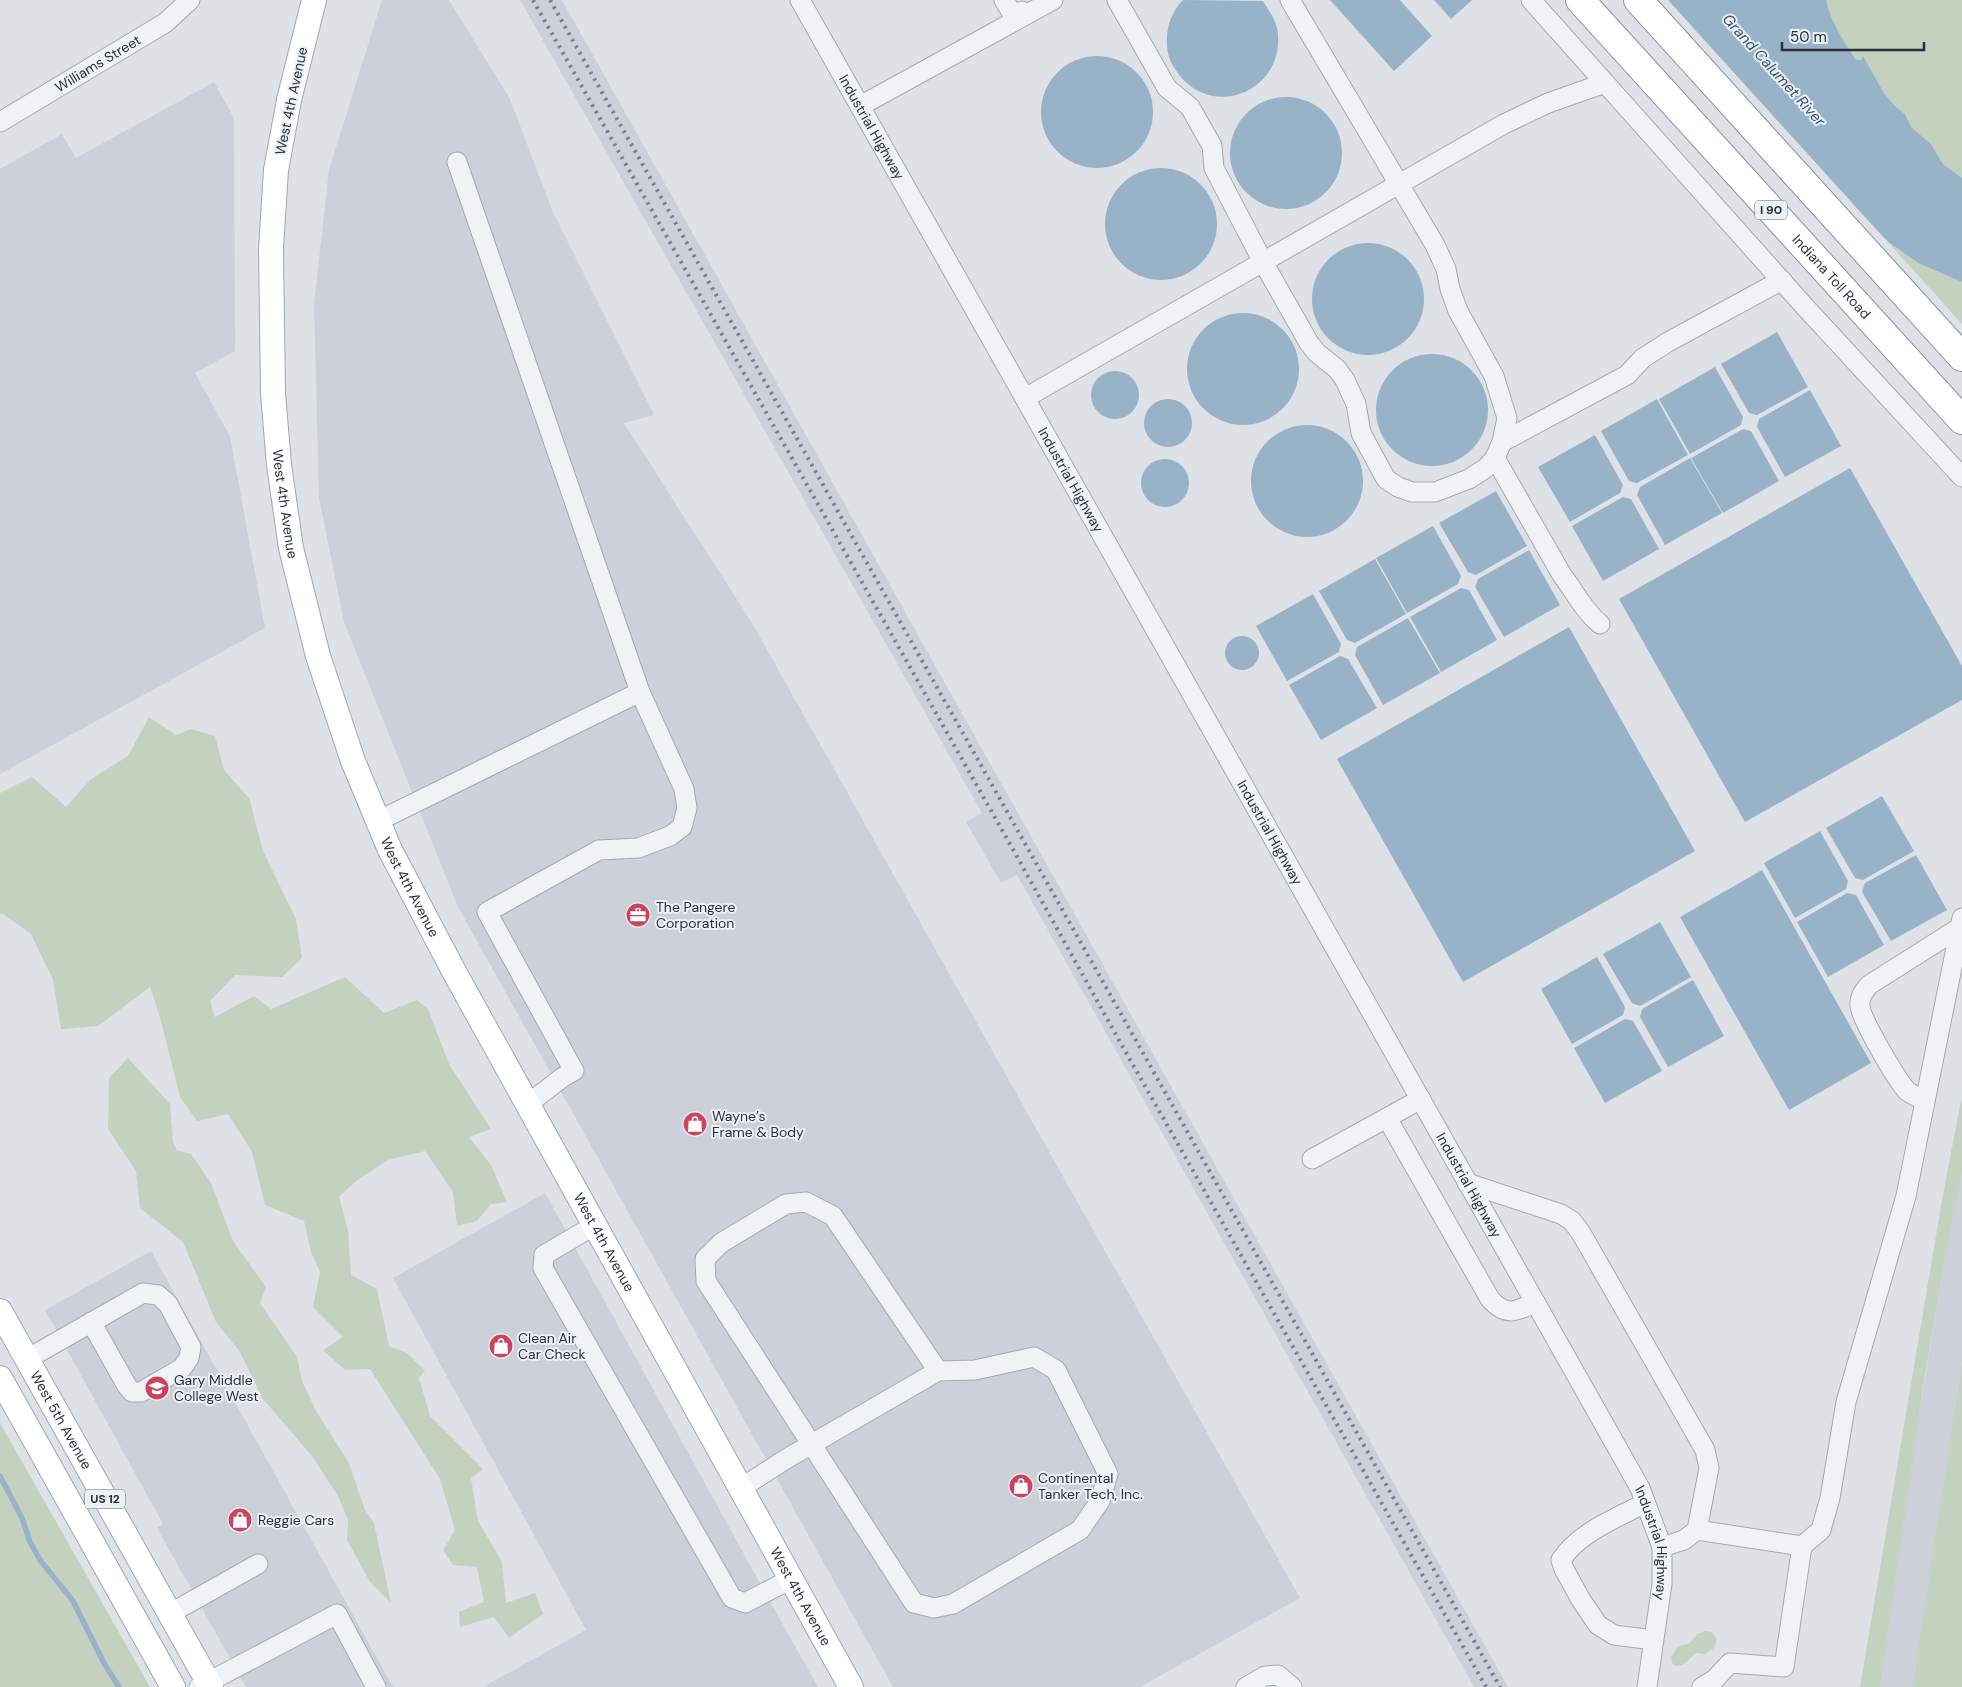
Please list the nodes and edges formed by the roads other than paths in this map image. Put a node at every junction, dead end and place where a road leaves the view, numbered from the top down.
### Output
1 (190, 0) edge
2 (314, 0) edge
3 (800, 0) edge
4 (1004, 0) edge
5 (1030, 0) edge
6 (1053, 0) edge
7 (1117, 0) edge
8 (1290, 0) edge
9 (1531, 0) edge
10 (1580, 0) edge
11 (1638, 0) edge
12 (1016, 20) junction
13 (1605, 83) junction
14 (860, 106) junction
15 (0, 122) edge
16 (457, 162) dead end
17 (1400, 184) junction
18 (1263, 262) junction
19 (1782, 280) junction
20 (1962, 357) edge
21 (1025, 398) junction
22 (1962, 420) edge
23 (1499, 450) junction
24 (1962, 476) edge
25 (1600, 624) dead end
26 (640, 692) junction
27 (378, 821) junction
28 (1961, 923) edge
29 (1421, 1099) junction
30 (1924, 1100) junction
31 (528, 1104) junction
32 (1387, 1118) junction
33 (1312, 1159) dead end
34 (1467, 1183) junction
35 (595, 1226) junction
36 (1535, 1302) junction
37 (0, 1311) edge
38 (91, 1322) junction
39 (27, 1359) junction
40 (938, 1370) junction
41 (0, 1378) edge
42 (811, 1445) junction
43 (741, 1488) junction
44 (1645, 1503) junction
45 (1697, 1530) junction
46 (1802, 1546) junction
47 (1662, 1547) junction
48 (258, 1564) dead end
49 (791, 1579) junction
50 (169, 1614) junction
51 (1654, 1640) junction
52 (206, 1685) edge
53 (173, 1687) edge
54 (376, 1687) edge
55 (851, 1687) edge
56 (1246, 1687) edge
57 (1292, 1687) edge
58 (1646, 1687) edge
59 (1702, 1687) edge

1 - 15 street, Williams Street
2 - 27 main road, West 4th Avenue
3 - 14 street, Industrial Highway
4 - 12 street
5 - 12 street
6 - 12 street
7 - 18 street
8 - 17 street
9 - 13 street
10 - 22 highway, Indiana Toll Road / I 90
11 - 20 highway
12 - 14 street
13 - 17 street
13 - 19 street
14 - 21 street, Industrial Highway
16 - 26 street
17 - 18 street
17 - 23 street
18 - 21 street
18 - 23 street
19 - 23 street
19 - 24 street
21 - 29 street, Industrial Highway
23 - 25 street
26 - 27 street
26 - 31 street
27 - 31 main road, West 4th Avenue
28 - 30 street
28 - 30 street
29 - 32 street
29 - 34 street, Industrial Highway
30 - 46 street
31 - 35 main road, West 4th Avenue
32 - 33 street
32 - 36 street
34 - 36 street, Industrial Highway
34 - 45 street
35 - 43 main road, West 4th Avenue
35 - 49 street
36 - 44 street, Industrial Highway
37 - 39 main road, West 5th Avenue / US 12
38 - 38 street
38 - 39 street
39 - 50 main road, West 5th Avenue / US 12
40 - 42 street
40 - 42 street
40 - 42 street
41 - 53 main road, US 12
42 - 43 street
43 - 49 main road, West 4th Avenue
44 - 47 street, Industrial Highway
44 - 51 street
45 - 46 street
45 - 47 street
46 - 59 street
47 - 51 street, Industrial Highway
48 - 50 street
49 - 55 main road, West 4th Avenue
50 - 52 main road, West 5th Avenue / US 12
51 - 58 street, Industrial Highway
52 - 54 street
56 - 57 street

